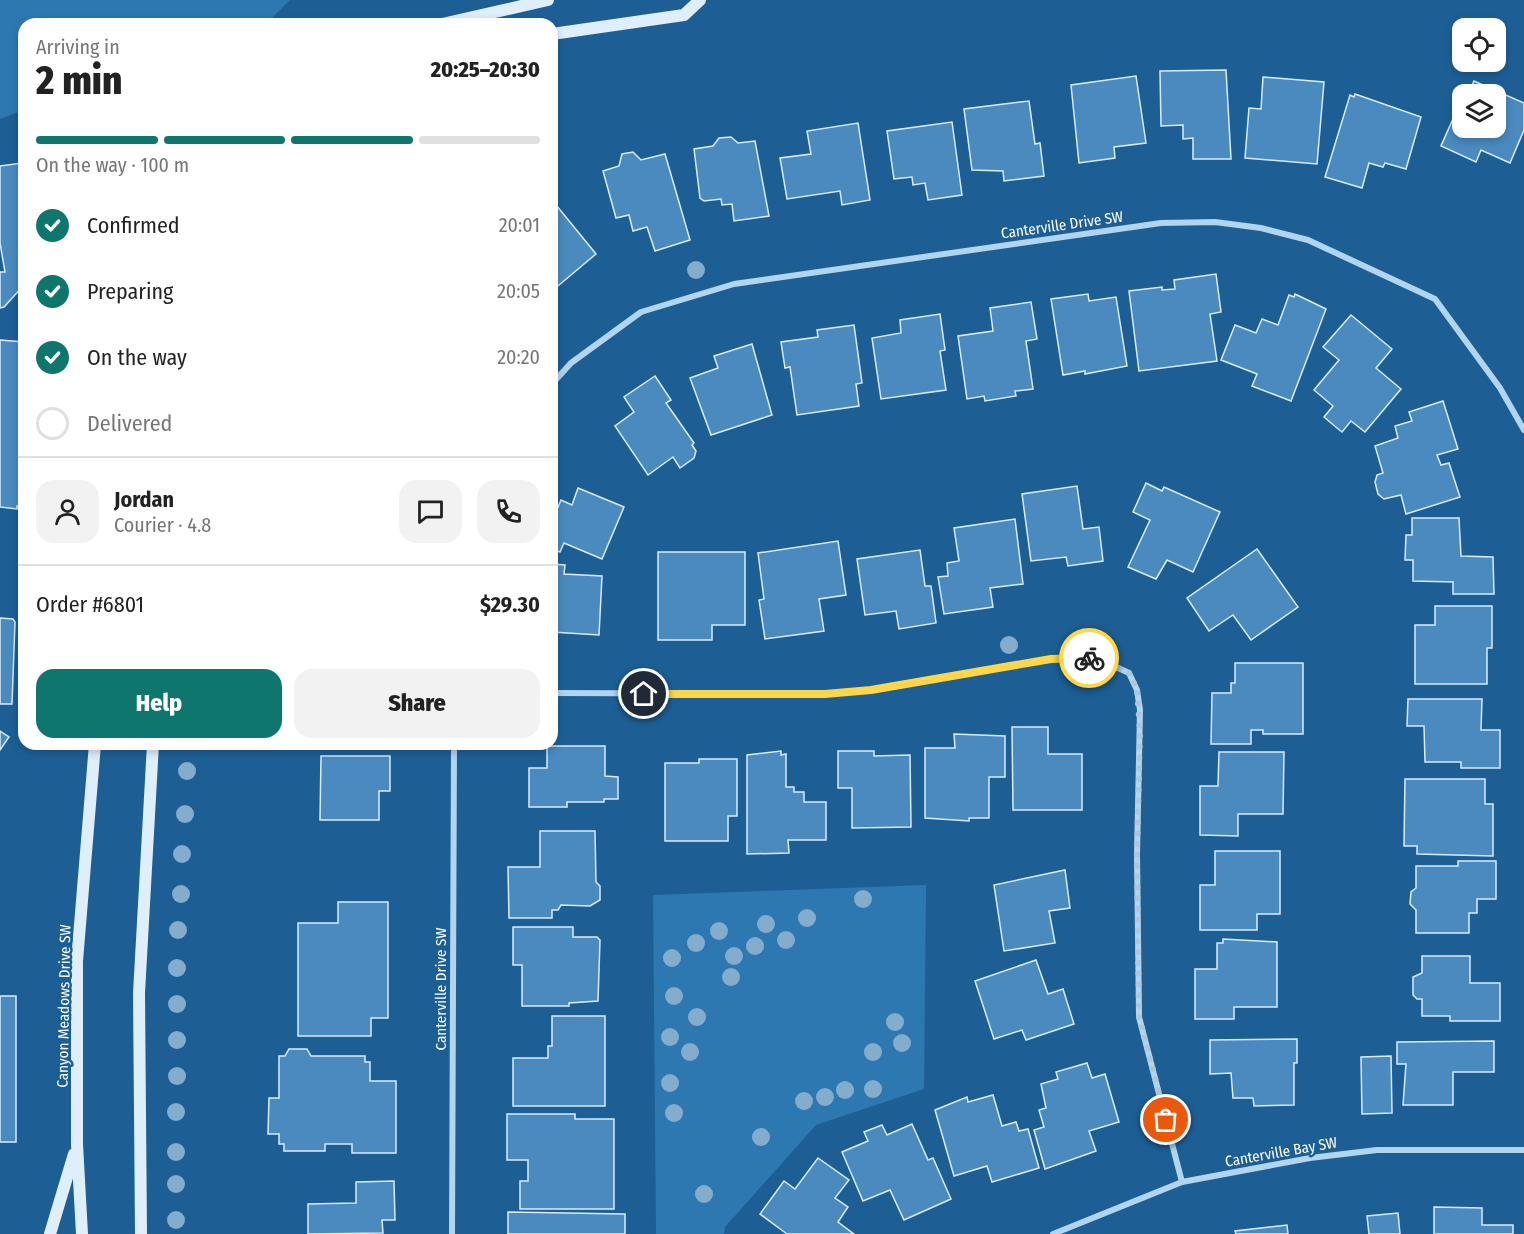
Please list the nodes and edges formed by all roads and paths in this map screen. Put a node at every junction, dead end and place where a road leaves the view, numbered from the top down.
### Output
1 (548, 0) edge
2 (700, 0) edge
3 (468, 18) edge
4 (558, 33) edge
5 (558, 377) edge
6 (1524, 430) edge
7 (558, 693) edge
8 (95, 750) edge
9 (153, 750) edge
10 (453, 750) edge
11 (77, 1144) junction
12 (1524, 1150) edge
13 (1182, 1182) junction
14 (50, 1234) edge
15 (82, 1234) edge
16 (141, 1234) edge
17 (452, 1234) edge
18 (1053, 1234) edge

1 - 3 main road
2 - 4 main road
5 - 6 street, Canterville Drive SW
7 - 13 street
8 - 11 main road, Canyon Meadows Drive SW
9 - 16 main road
10 - 17 street, Canterville Drive SW
11 - 14 main road
11 - 15 main road, Canyon Meadows Drive SW
12 - 13 street, Canterville Bay SW
13 - 18 street, Canterville Bay SW

